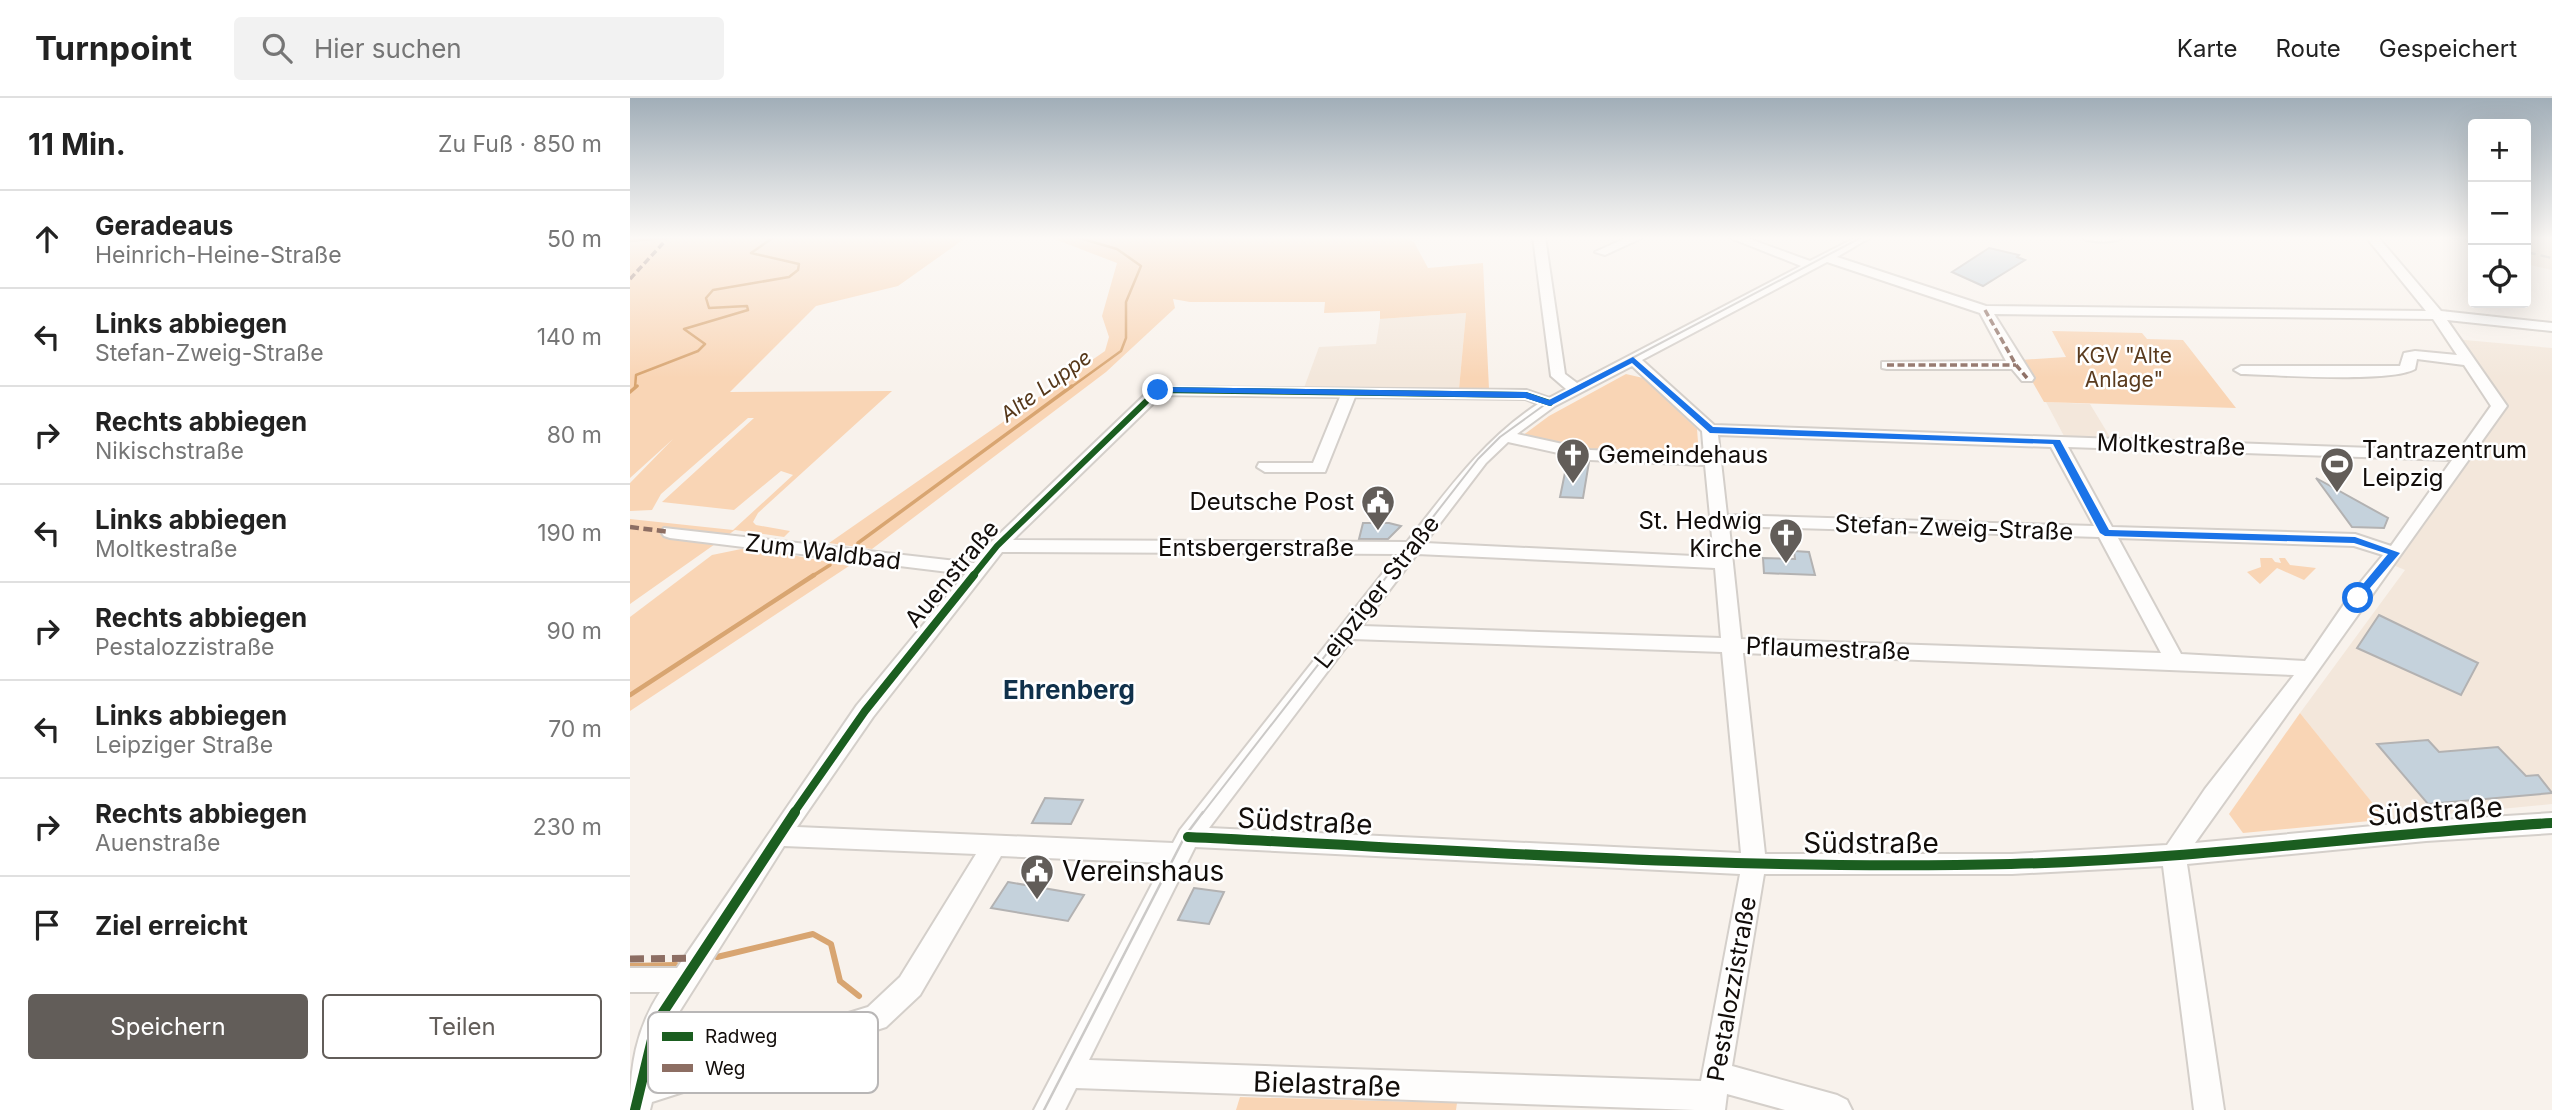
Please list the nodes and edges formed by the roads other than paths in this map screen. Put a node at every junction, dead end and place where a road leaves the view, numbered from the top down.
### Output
1 (1545, 284) edge
2 (1774, 284) edge
3 (1907, 284) edge
4 (2411, 284) edge
5 (1985, 310) junction
6 (2437, 316) junction
7 (2552, 327) edge
8 (1633, 359) junction
9 (2470, 361) junction
10 (1887, 365) dead end
11 (2016, 365) junction
12 (2241, 370) dead end
13 (2027, 378) dead end
14 (1576, 389) junction
15 (1349, 393) junction
16 (1550, 403) junction
17 (1710, 430) junction
18 (1504, 436) junction
19 (2057, 442) junction
20 (2464, 456) junction
21 (1714, 460) junction
22 (1265, 467) dead end
23 (1720, 520) junction
24 (670, 532) dead end
25 (2105, 533) junction
26 (996, 546) junction
27 (1410, 548) junction
28 (2395, 553) junction
29 (1725, 563) junction
30 (976, 569) junction
31 (1345, 632) junction
32 (1733, 646) junction
33 (2175, 661) junction
34 (2310, 669) junction
35 (2550, 828) edge
36 (778, 836) junction
37 (995, 844) junction
38 (1183, 845) junction
39 (2174, 855) junction
40 (1754, 864) junction
41 (630, 980) edge
42 (684, 980) junction
43 (663, 1012) edge
44 (878, 1016) edge
45 (648, 1055) edge
46 (1068, 1073) junction
47 (657, 1093) edge
48 (1713, 1094) edge
49 (637, 1100) edge
50 (1049, 1110) edge
51 (1837, 1110) edge
52 (2209, 1110) edge

1 - 14 street
2 - 8 street, Leipziger Straße
3 - 5 street
4 - 6 street
5 - 6 street
5 - 11 street
6 - 7 street
6 - 9 street
8 - 14 street, Leipziger Straße
8 - 17 street
9 - 12 street
9 - 20 street
10 - 11 street
11 - 13 street
14 - 16 street, Leipziger Straße
15 - 16 street, Auenstraße
15 - 22 street
15 - 26 street, Auenstraße
16 - 18 street, Leipziger Straße
17 - 19 street, Moltkestraße
17 - 21 street, Pestalozzistraße
18 - 21 street
18 - 27 street, Leipziger Straße
19 - 20 street, Moltkestraße
19 - 25 street
20 - 28 street
21 - 23 street, Pestalozzistraße
23 - 25 street, Stefan-Zweig-Straße
23 - 29 street, Pestalozzistraße
24 - 30 street, Zum Waldbad
25 - 28 street, Stefan-Zweig-Straße
25 - 33 street
26 - 27 street, Entsbergerstraße
26 - 30 street, Auenstraße
27 - 29 street, Entsbergerstraße
27 - 31 street, Leipziger Straße
28 - 34 street
29 - 32 street, Pestalozzistraße
30 - 36 street, Auenstraße
31 - 32 street, Pflaumestraße
31 - 38 street, Leipziger Straße
32 - 33 street, Pflaumestraße
32 - 40 street, Pestalozzistraße
33 - 34 street, Pflaumestraße
34 - 39 street
35 - 39 street, Südstraße
36 - 37 street, Südstraße
36 - 42 street, Auenstraße
37 - 38 street, Südstraße
37 - 44 street
38 - 40 street, Südstraße
38 - 46 street, Leipziger Straße
39 - 40 street, Südstraße
39 - 52 street
40 - 48 street, Pestalozzistraße
41 - 42 street
42 - 43 street, Auenstraße
45 - 49 street, Auenstraße
46 - 48 street, Bielastraße
46 - 50 street, Leipziger Straße
47 - 49 street
48 - 51 street, Bielastraße

